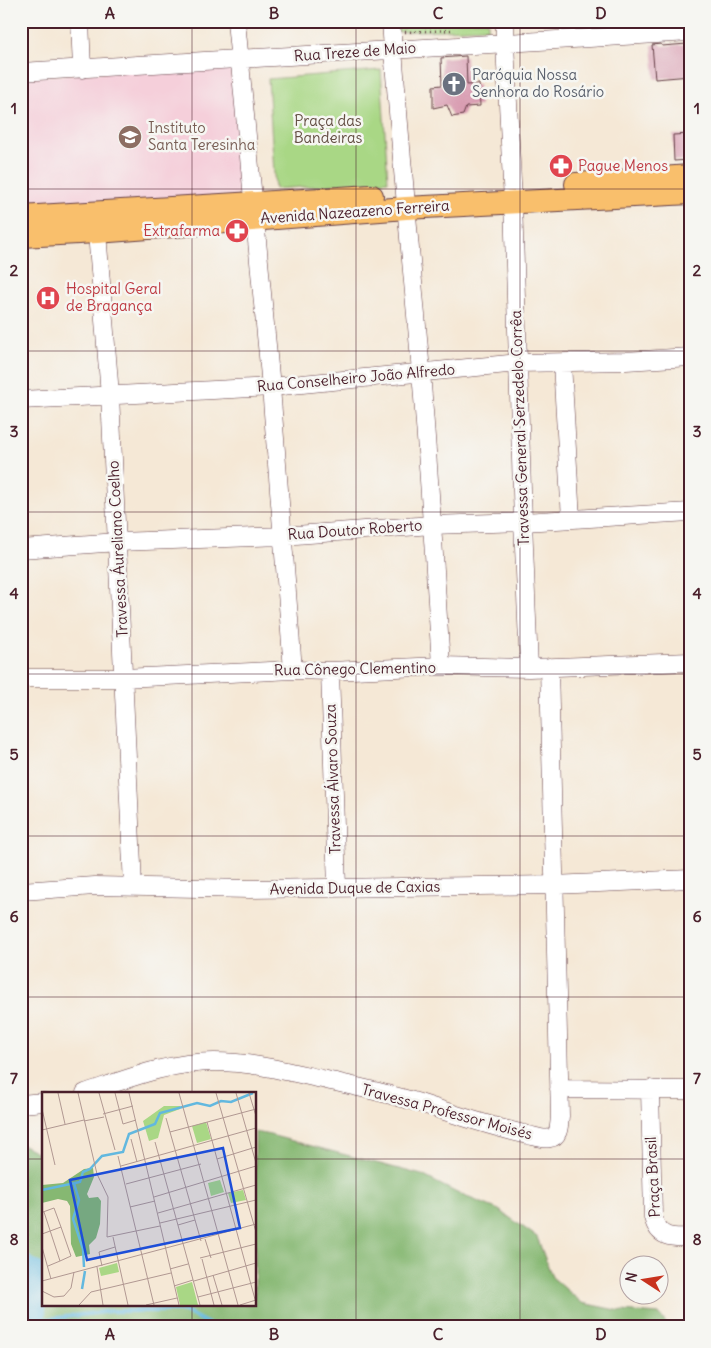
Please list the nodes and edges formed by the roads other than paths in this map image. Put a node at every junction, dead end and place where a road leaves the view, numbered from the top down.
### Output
1 (80, 21) edge
2 (236, 21) edge
3 (505, 21) edge
4 (398, 27) edge
5 (690, 32) edge
6 (505, 44) junction
7 (394, 49) junction
8 (240, 60) junction
9 (82, 69) junction
10 (21, 72) edge
11 (690, 176) edge
12 (690, 193) edge
13 (513, 195) junction
14 (406, 201) junction
15 (254, 211) junction
16 (21, 217) edge
17 (96, 222) junction
18 (21, 236) edge
19 (690, 357) edge
20 (518, 363) junction
21 (562, 363) junction
22 (421, 372) junction
23 (271, 387) junction
24 (110, 395) junction
25 (21, 400) edge
26 (690, 512) edge
27 (570, 519) junction
28 (523, 522) junction
29 (432, 525) junction
30 (282, 536) junction
31 (118, 542) junction
32 (21, 549) edge
33 (690, 662) edge
34 (441, 666) junction
35 (549, 667) junction
36 (529, 668) junction
37 (293, 670) junction
38 (330, 671) junction
39 (21, 678) edge
40 (123, 678) junction
41 (690, 879) edge
42 (554, 885) junction
43 (133, 886) junction
44 (336, 888) junction
45 (21, 891) edge
46 (558, 1088) junction
47 (650, 1089) junction
48 (690, 1090) edge
49 (88, 1092) edge
50 (42, 1102) edge
51 (21, 1104) edge
52 (690, 1237) edge

1 - 9 street
2 - 8 street
3 - 6 street, Travessa General Serzedelo Corrêa
4 - 7 street
5 - 6 street, Rua Treze de Maio
6 - 7 street, Rua Treze de Maio
6 - 13 street, Travessa General Serzedelo Corrêa
7 - 8 street, Rua Treze de Maio
7 - 14 street
8 - 9 street, Rua Treze de Maio
8 - 15 street
9 - 10 street, Rua Treze de Maio
11 - 13 main road, Avenida Nazeazeno Ferreira
12 - 13 main road, Avenida Nazeazeno Ferreira
13 - 14 main road, Avenida Nazeazeno Ferreira
13 - 20 street, Travessa General Serzedelo Corrêa
14 - 15 main road, Avenida Nazeazeno Ferreira
14 - 22 street
15 - 17 main road, Avenida Nazeazeno Ferreira
15 - 23 street
16 - 17 main road, Avenida Nazeazeno Ferreira
17 - 18 main road, Avenida Nazeazeno Ferreira
17 - 24 street, Travessa Áureliano Coelho
19 - 21 street, Rua Conselheiro João Alfredo
20 - 21 street, Rua Conselheiro João Alfredo
20 - 22 street, Rua Conselheiro João Alfredo
20 - 28 street, Travessa General Serzedelo Corrêa
21 - 27 street
22 - 23 street, Rua Conselheiro João Alfredo
22 - 29 street
23 - 24 street, Rua Conselheiro João Alfredo
23 - 30 street
24 - 25 street, Rua Conselheiro João Alfredo
24 - 31 street, Travessa Áureliano Coelho
26 - 27 street, Rua Doutor Roberto
27 - 28 street, Rua Doutor Roberto
28 - 29 street, Rua Doutor Roberto
28 - 36 street, Travessa General Serzedelo Corrêa
29 - 30 street, Rua Doutor Roberto
29 - 34 street
30 - 31 street, Rua Doutor Roberto
30 - 37 street
31 - 32 street, Rua Doutor Roberto
31 - 40 street, Travessa Áureliano Coelho
33 - 35 street, Rua Cônego Clementino
34 - 36 street, Rua Cônego Clementino
34 - 38 street, Rua Cônego Clementino
35 - 36 street, Rua Cônego Clementino
35 - 42 street, Travessa Professor Moisés
37 - 38 street, Rua Cônego Clementino
37 - 40 street, Rua Cônego Clementino
38 - 44 street, Travessa Álvaro Souza
39 - 40 street, Rua Cônego Clementino
40 - 43 street, Travessa Áureliano Coelho
41 - 42 street, Avenida Duque de Caxias
42 - 44 street, Avenida Duque de Caxias
42 - 46 street, Travessa Professor Moisés
43 - 44 street, Avenida Duque de Caxias
43 - 45 street, Avenida Duque de Caxias
46 - 47 street
46 - 49 street, Travessa Professor Moisés
47 - 48 street
47 - 52 street, Praça Brasil
50 - 51 street

